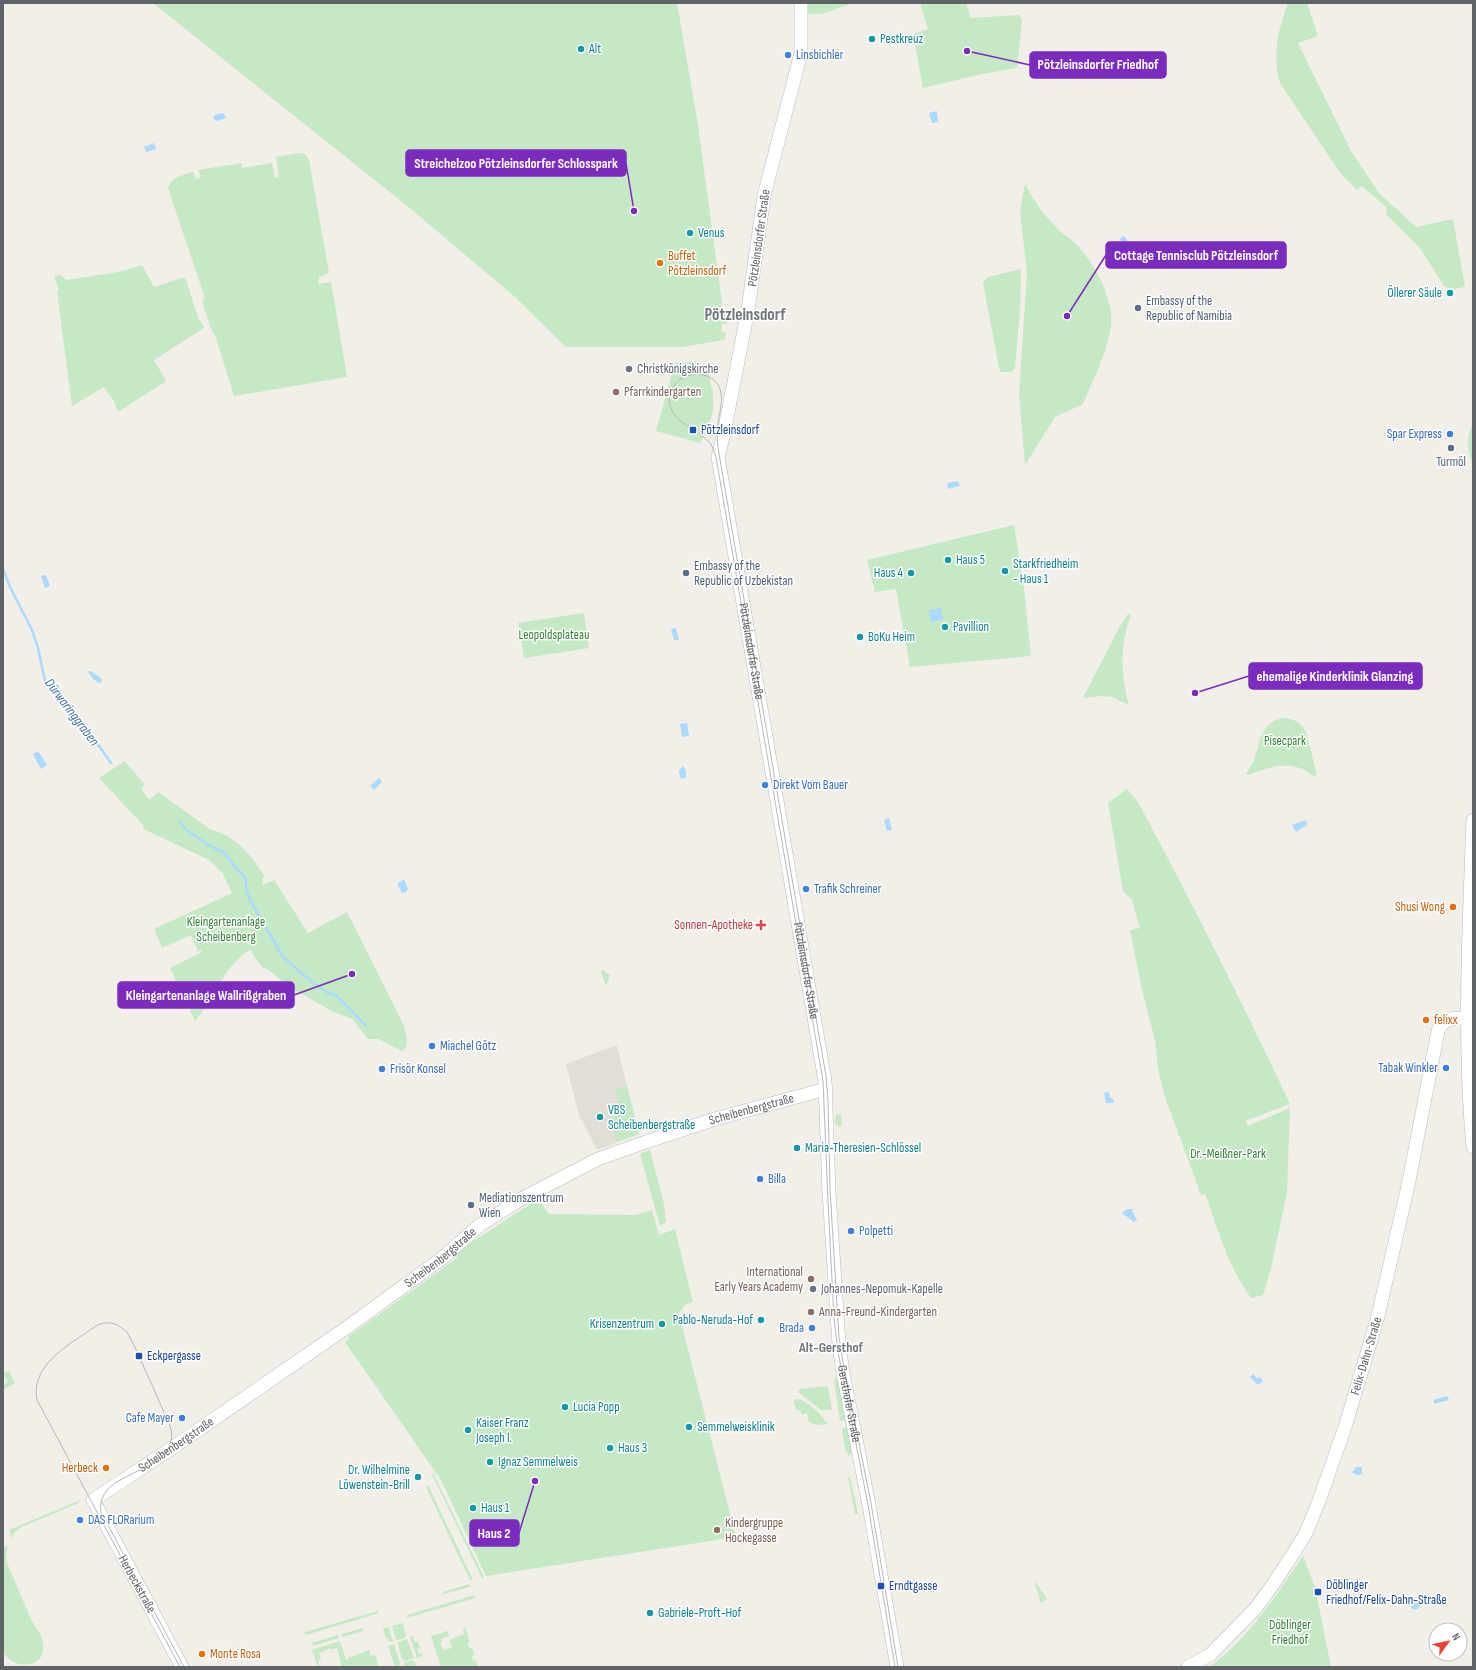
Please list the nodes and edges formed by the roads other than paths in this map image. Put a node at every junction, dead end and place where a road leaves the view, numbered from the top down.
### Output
1 (801, 3) edge
2 (1473, 820) edge
3 (1466, 1018) junction
4 (826, 1090) junction
5 (1473, 1147) edge
6 (93, 1500) joint
7 (182, 1667) edge
8 (897, 1667) edge
9 (1188, 1667) edge

1 - 4 street, Pötzleinsdorfer Straße
2 - 3 street
3 - 5 street
3 - 9 street, Felix-Dahn-Straße
4 - 6 street, Scheibenbergstraße
4 - 8 street, Gersthofer Straße
6 - 7 street, Herbeckstraße

